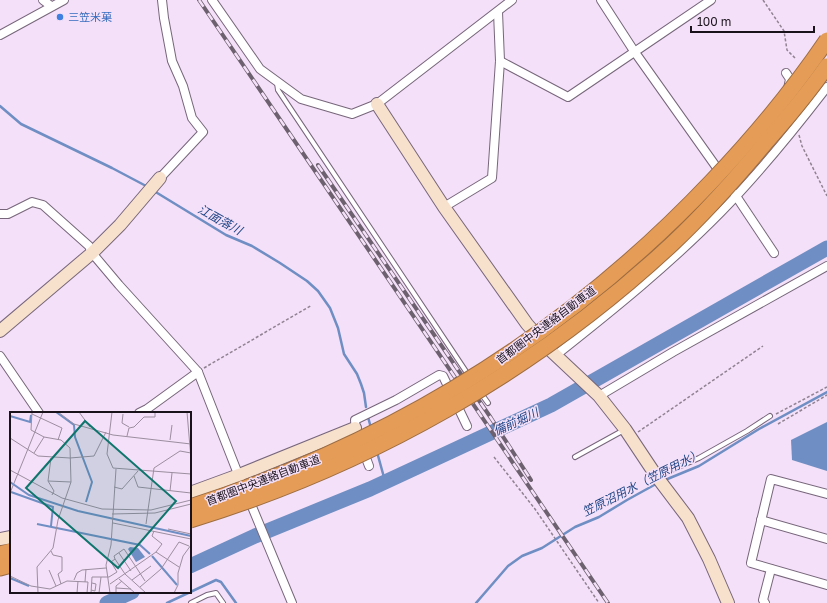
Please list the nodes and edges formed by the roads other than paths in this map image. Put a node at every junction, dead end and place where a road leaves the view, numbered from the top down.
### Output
1 (43, 0) edge
2 (64, 0) edge
3 (162, 0) edge
4 (212, 0) edge
5 (512, 0) edge
6 (601, 0) edge
7 (711, 0) edge
8 (51, 6) junction
9 (498, 12) junction
10 (0, 35) edge
11 (827, 40) edge
12 (634, 51) junction
13 (500, 61) junction
14 (827, 66) edge
15 (786, 73) dead end
16 (276, 81) junction
17 (827, 87) edge
18 (377, 104) junction
19 (802, 120) junction
20 (154, 185) joint
21 (736, 196) junction
22 (444, 207) junction
23 (0, 214) edge
24 (92, 253) junction
25 (774, 253) dead end
26 (827, 266) edge
27 (0, 330) edge
28 (556, 355) junction
29 (0, 356) edge
30 (198, 372) junction
31 (599, 396) junction
32 (488, 403) dead end
33 (38, 412) edge
34 (141, 412) edge
35 (770, 416) road end
36 (467, 426) dead end
37 (355, 428) junction
38 (627, 433) junction
39 (575, 457) dead end
40 (368, 466) dead end
41 (239, 476) junction
42 (660, 480) junction
43 (191, 493) edge
44 (827, 494) edge
45 (191, 507) edge
46 (191, 520) edge
47 (761, 520) junction
48 (10, 537) edge
49 (827, 539) edge
50 (0, 540) edge
51 (10, 551) edge
52 (0, 554) edge
53 (10, 565) edge
54 (0, 568) edge
55 (771, 569) junction
56 (827, 585) edge
57 (191, 603) edge
58 (222, 603) edge
59 (292, 603) edge
60 (728, 603) edge
61 (764, 603) edge

1 - 8 street
2 - 8 street
3 - 20 street
4 - 16 street
5 - 9 street
6 - 12 street
7 - 12 street
8 - 10 street
9 - 13 street
9 - 18 street
11 - 45 highway, 首都圏中央連絡自動車道, bridge
12 - 13 street
12 - 21 street
13 - 22 street
14 - 46 highway, 首都圏中央連絡自動車道, bridge
15 - 19 street
16 - 18 street
16 - 32 lane
17 - 19 street
18 - 22 street
19 - 21 street
20 - 24 street
21 - 25 street
21 - 28 street
22 - 28 street
23 - 24 street
24 - 27 street
24 - 30 street
26 - 31 street
28 - 31 street
29 - 33 street
30 - 34 street
30 - 41 street
31 - 38 street
35 - 42 lane
36 - 37 street
37 - 40 street
37 - 41 street
38 - 39 lane
38 - 42 street
41 - 43 street
41 - 59 street
42 - 60 street
44 - 47 street
47 - 49 street
47 - 55 street
48 - 50 street
51 - 52 highway
53 - 54 highway
55 - 56 street
55 - 61 street
57 - 58 lane

